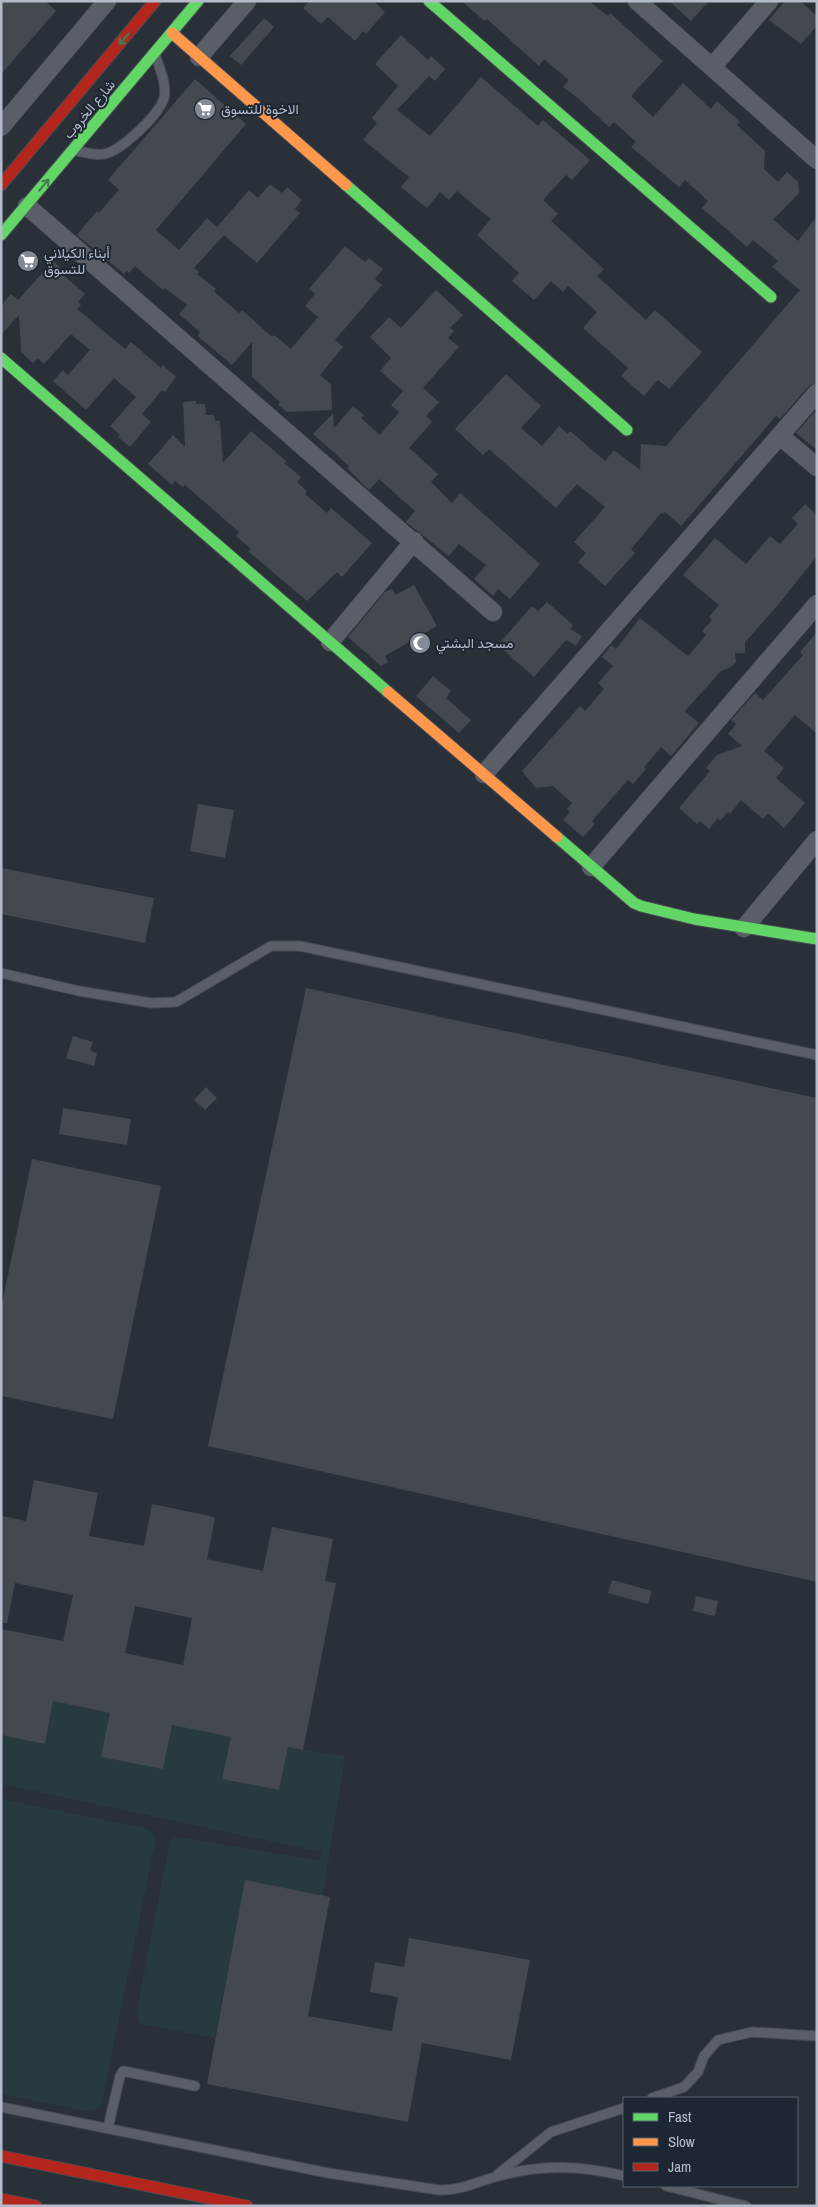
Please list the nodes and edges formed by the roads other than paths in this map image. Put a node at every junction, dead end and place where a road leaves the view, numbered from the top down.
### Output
1 (107, 1) edge
2 (155, 1) edge
3 (198, 1) edge
4 (247, 1) edge
5 (429, 1) edge
6 (637, 1) edge
7 (769, 1) edge
8 (172, 33) junction
9 (155, 54) junction
10 (199, 57) junction
11 (712, 67) junction
12 (1, 127) edge
13 (74, 150) junction
14 (817, 160) edge
15 (1, 185) edge
16 (27, 206) junction
17 (1, 235) edge
18 (771, 297) dead end
19 (1, 358) edge
20 (817, 393) edge
21 (627, 430) dead end
22 (780, 436) junction
23 (817, 467) edge
24 (414, 541) junction
25 (817, 604) edge
26 (493, 612) dead end
27 (330, 642) junction
28 (484, 774) junction
29 (817, 840) edge
30 (591, 867) junction
31 (744, 928) junction
32 (817, 939) edge
33 (1, 973) edge
34 (817, 1055) edge
35 (817, 2036) edge
36 (195, 2086) dead end
37 (655, 2097) edge
38 (1, 2108) edge
39 (623, 2108) edge
40 (108, 2128) junction
41 (1, 2156) edge
42 (623, 2176) edge
43 (495, 2177) junction
44 (670, 2187) edge
45 (1, 2199) edge
46 (36, 2206) edge
47 (247, 2206) edge
48 (746, 2206) edge

1 - 12 street
2 -> 15 main road, شارع الخروب
3 - 8 main road, شارع الخروب
4 - 10 street
5 - 18 main road
6 - 11 street
7 - 11 street
8 - 9 main road, شارع الخروب
8 - 10 main road
9 - 13 main road, شارع الخروب
9 - 13 lane
10 - 21 main road
11 - 14 street
16 -> 13 main road, شارع الخروب
16 - 17 main road, شارع الخروب
16 - 24 street
19 - 27 main road
20 - 22 street
22 - 23 street
22 - 28 street
24 - 26 street
24 - 27 street
25 - 30 street
27 - 28 main road
28 - 30 main road
29 - 31 street
30 - 31 main road
31 - 32 main road
33 - 34 lane
35 - 37 lane
36 - 40 lane
38 - 40 lane
39 - 43 lane
40 - 43 lane
41 - 47 main road
42 - 43 lane
44 - 48 lane
45 - 46 main road

